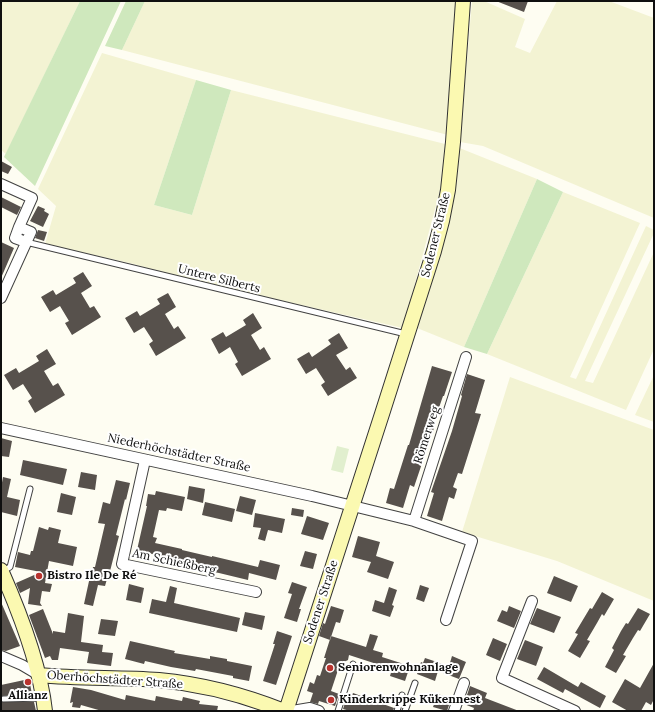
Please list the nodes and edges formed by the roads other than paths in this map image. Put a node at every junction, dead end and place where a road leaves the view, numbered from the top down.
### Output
1 (463, 1) edge
2 (1, 184) edge
3 (26, 242) junction
4 (1, 298) edge
5 (407, 335) junction
6 (466, 357) dead end
7 (1, 428) edge
8 (145, 460) junction
9 (30, 489) dead end
10 (354, 500) junction
11 (414, 521) junction
12 (1, 571) edge
13 (256, 592) dead end
14 (532, 601) dead end
15 (446, 620) dead end
16 (1, 656) edge
17 (353, 664) dead end
18 (39, 675) junction
19 (415, 683) dead end
20 (464, 683) dead end
21 (402, 695) dead end
22 (3, 699) dead end
23 (44, 705) edge
24 (265, 708) edge
25 (285, 711) edge
26 (292, 711) edge
27 (319, 711) edge
28 (338, 711) edge
29 (397, 711) edge
30 (405, 711) edge
31 (454, 711) edge
32 (575, 711) edge

1 - 5 main road, Sodener Straße
2 - 3 street
3 - 4 street
3 - 5 lane, Untere Silberts
5 - 10 main road, Sodener Straße
6 - 11 street, Römerweg
7 - 8 street, Niederhöchstädter Straße
8 - 10 street, Niederhöchstädter Straße
8 - 13 street, Am Schießberg
9 - 12 lane
10 - 11 street, Niederhöchstädter Straße
10 - 25 main road, Sodener Straße
11 - 15 street, Niederhöchstädter Straße
12 - 18 main road
14 - 32 street
16 - 18 street
17 - 28 lane
18 - 23 main road
18 - 24 main road, Oberhöchstädter Straße
19 - 30 lane
20 - 31 street
21 - 29 lane
22 - 23 lane
24 - 25 main road, Oberhöchstädter Straße
26 - 27 street

